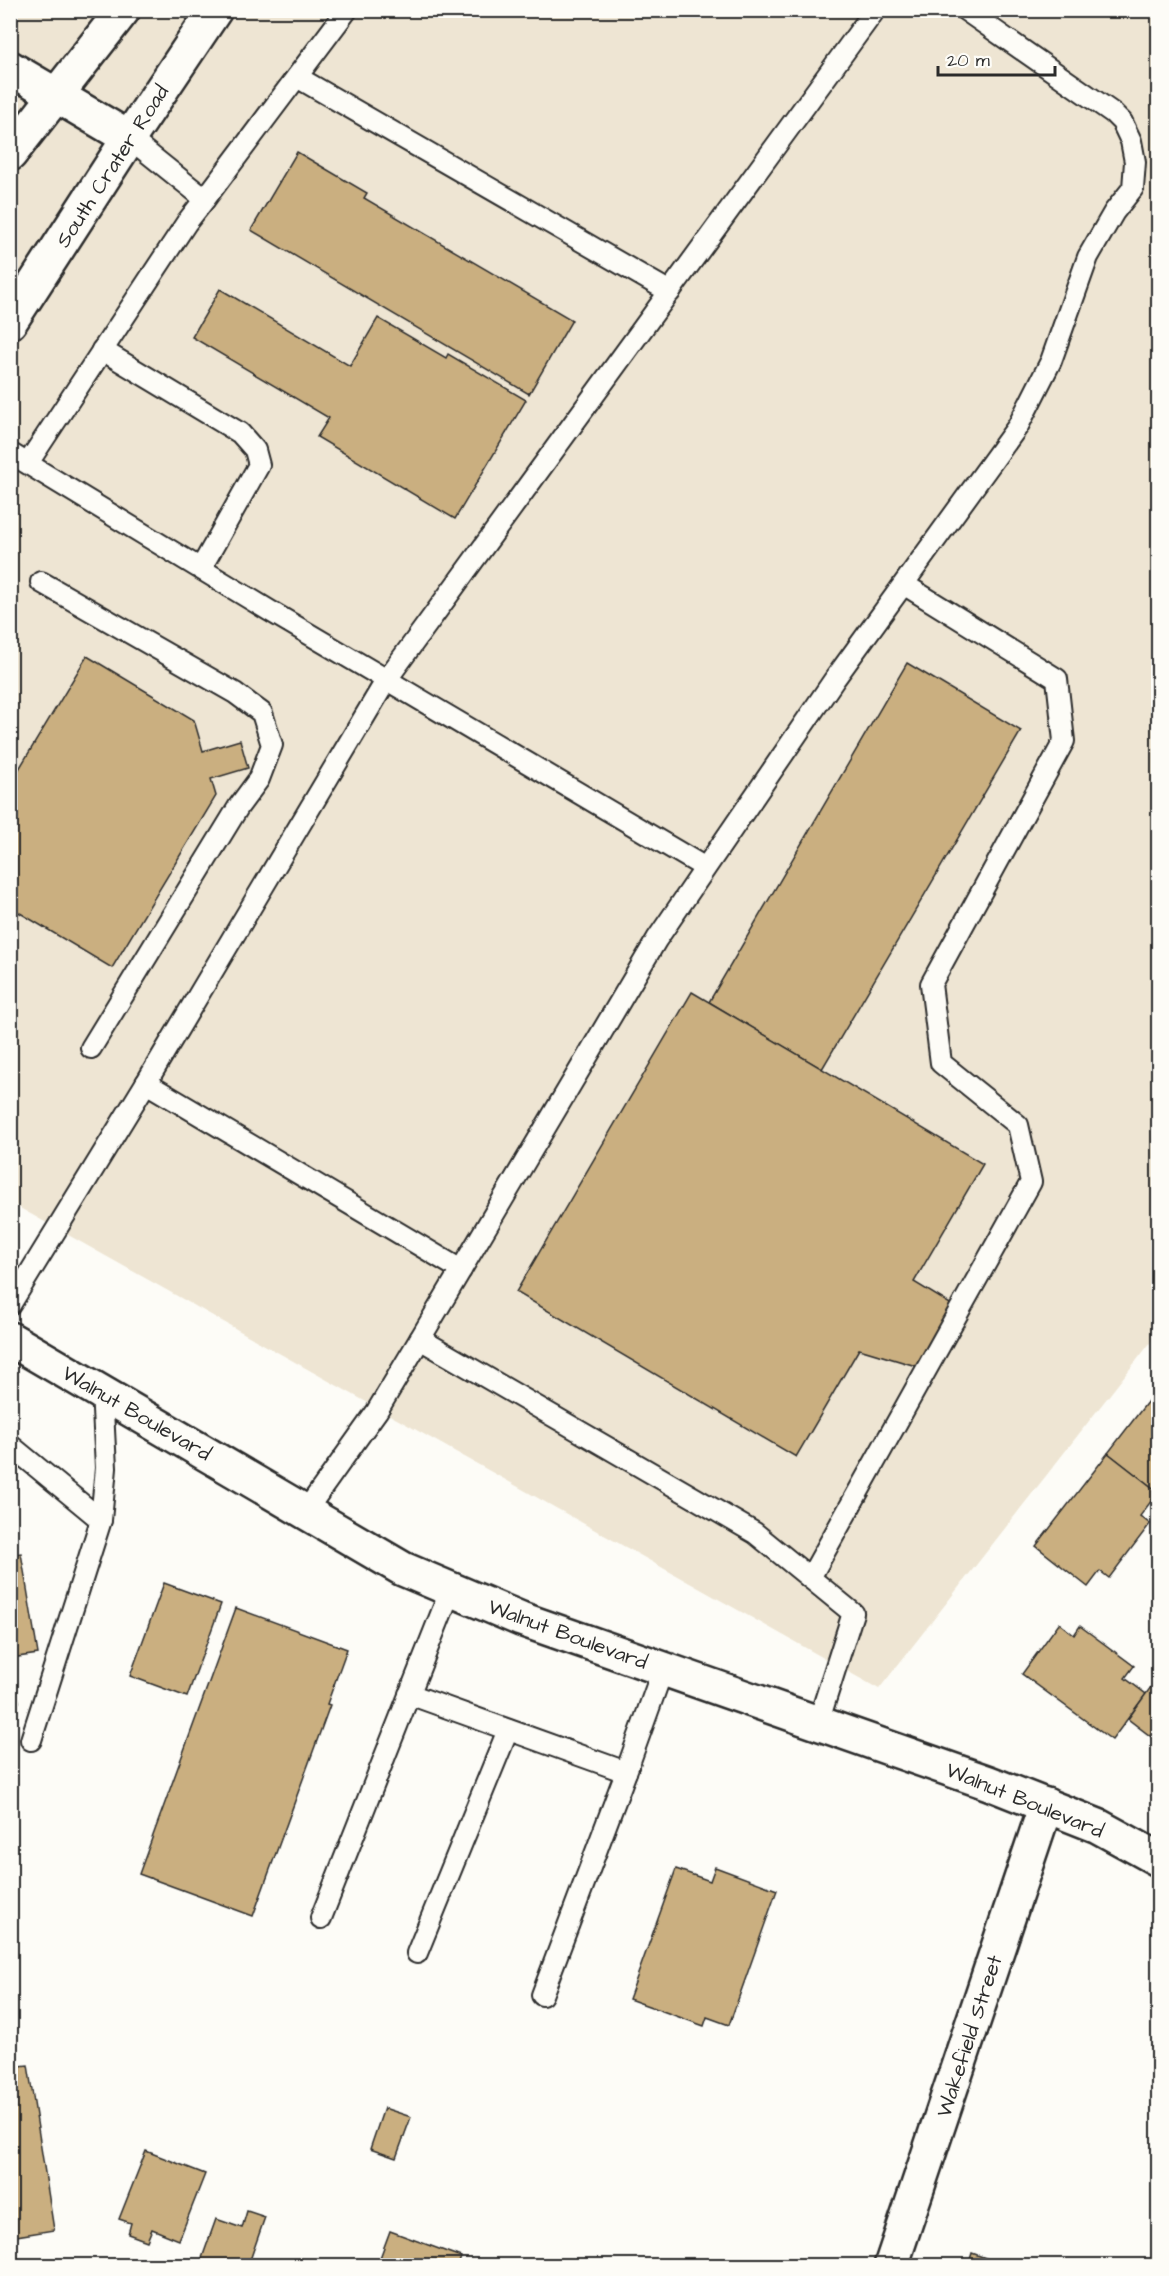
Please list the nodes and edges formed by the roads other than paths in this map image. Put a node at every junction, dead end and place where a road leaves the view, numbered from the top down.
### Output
1 (123, 10) edge
2 (215, 10) edge
3 (347, 10) edge
4 (875, 10) edge
5 (965, 10) edge
6 (10, 68) edge
7 (297, 77) junction
8 (57, 95) junction
9 (129, 138) junction
10 (10, 154) edge
11 (205, 199) junction
12 (670, 292) junction
13 (10, 322) edge
14 (102, 350) junction
15 (10, 453) edge
16 (28, 463) junction
17 (201, 568) junction
18 (41, 582) dead end
19 (905, 585) junction
20 (387, 679) junction
21 (704, 867) junction
22 (91, 1048) dead end
23 (146, 1083) junction
24 (460, 1270) junction
25 (10, 1305) edge
26 (10, 1339) edge
27 (420, 1340) junction
28 (102, 1391) junction
29 (10, 1445) edge
30 (306, 1512) junction
31 (101, 1520) junction
32 (810, 1578) junction
33 (451, 1589) junction
34 (663, 1669) junction
35 (410, 1695) junction
36 (818, 1723) junction
37 (508, 1730) junction
38 (31, 1740) dead end
39 (626, 1772) junction
40 (1046, 1805) junction
41 (1158, 1859) edge
42 (321, 1918) dead end
43 (417, 1953) dead end
44 (542, 1995) dead end
45 (891, 2265) edge

1 - 8 street
2 - 9 street, South Crater Road
3 - 7 lane
4 - 12 lane
5 - 19 lane
6 - 8 street
7 - 11 lane
7 - 12 lane
8 - 9 street
8 - 10 street
9 - 11 lane
9 - 13 street, South Crater Road
11 - 14 lane
12 - 20 lane
14 - 16 lane
14 - 17 lane
15 - 16 lane
16 - 17 lane
17 - 20 lane
18 - 22 lane
19 - 21 lane
19 - 32 lane
20 - 21 lane
20 - 23 lane
21 - 24 lane
23 - 24 lane
23 - 25 lane
24 - 27 lane
26 - 28 street, Walnut Boulevard
27 - 30 lane
27 - 32 lane
28 - 30 street, Walnut Boulevard
28 - 31 lane
29 - 31 lane
30 - 33 street, Walnut Boulevard
31 - 38 lane
32 - 36 lane
33 - 34 street, Walnut Boulevard
33 - 35 lane
34 - 36 street, Walnut Boulevard
34 - 39 lane
35 - 37 lane
35 - 42 lane
36 - 40 street, Walnut Boulevard
37 - 39 lane
37 - 43 lane
39 - 44 lane
40 - 41 street, Walnut Boulevard
40 - 45 street, Wakefield Street

